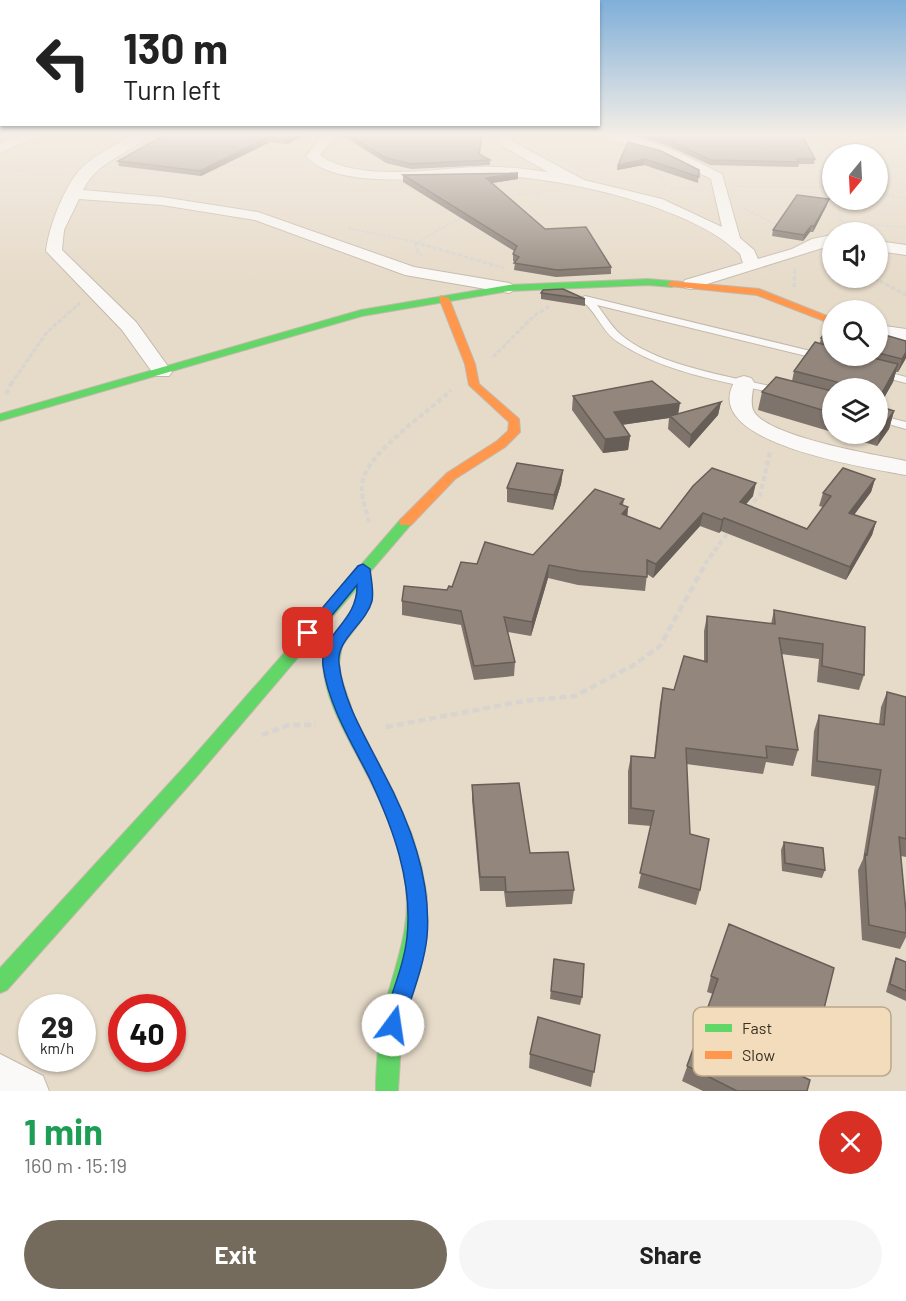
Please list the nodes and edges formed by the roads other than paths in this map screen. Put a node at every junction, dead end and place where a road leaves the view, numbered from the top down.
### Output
1 (79, 184) edge
2 (585, 184) edge
3 (719, 184) edge
4 (74, 194) junction
5 (732, 238) junction
6 (822, 240) edge
7 (888, 247) edge
8 (906, 250) edge
9 (751, 264) junction
10 (691, 284) junction
11 (553, 285) junction
12 (509, 288) junction
13 (444, 298) junction
14 (588, 300) junction
15 (822, 316) edge
16 (888, 332) edge
17 (906, 335) edge
18 (822, 357) edge
19 (862, 368) edge
20 (162, 372) junction
21 (906, 380) edge
22 (744, 382) junction
23 (796, 395) edge
24 (0, 418) edge
25 (888, 420) edge
26 (906, 425) edge
27 (906, 468) edge
28 (363, 569) junction
29 (0, 983) edge
30 (0, 1075) edge
31 (28, 1091) edge
32 (387, 1091) edge

1 - 4 street
2 - 5 street
3 - 5 street
4 - 12 street
4 - 20 street
5 - 9 street
6 - 9 street
7 - 8 street
9 - 10 street
10 - 11 street
10 - 15 street
11 - 12 street
11 - 14 lane
12 - 13 street
13 - 20 street
13 - 28 street
14 - 18 lane
14 - 22 lane
16 - 17 street
19 - 21 lane
20 - 24 street
22 - 23 lane
22 - 27 street
25 - 26 lane
28 - 29 street
28 - 32 street
30 - 31 street

